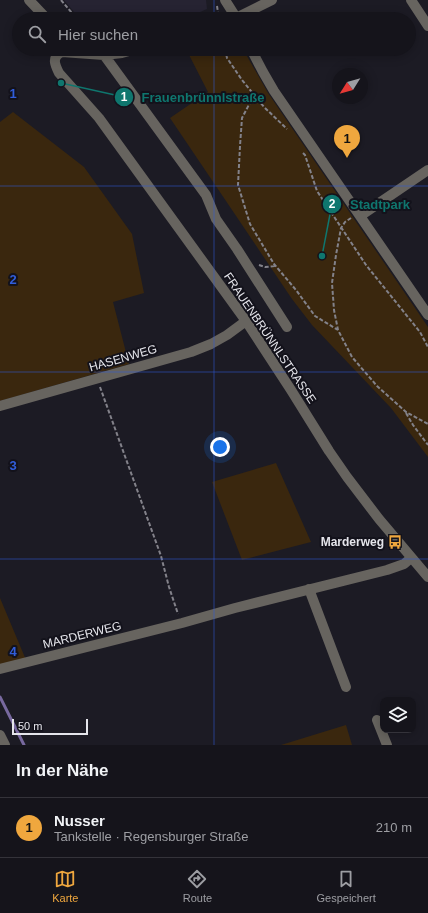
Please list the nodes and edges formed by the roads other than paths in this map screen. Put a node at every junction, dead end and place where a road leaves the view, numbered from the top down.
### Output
1 (29, 0) edge
2 (272, 0) edge
3 (411, 0) edge
4 (220, 1) edge
5 (40, 12) edge
6 (230, 12) edge
7 (249, 12) edge
8 (428, 26) edge
9 (56, 56) edge
10 (104, 56) edge
11 (254, 56) edge
12 (427, 173) edge
13 (359, 214) junction
14 (428, 315) edge
15 (246, 321) junction
16 (287, 327) dead end
17 (0, 406) edge
18 (411, 558) junction
19 (428, 577) edge
20 (309, 589) junction
21 (0, 669) edge
22 (346, 687) dead end
23 (377, 720) dead end
24 (0, 735) edge
25 (5, 745) edge
26 (387, 745) edge

1 - 5 street
2 - 7 street
3 - 8 street
4 - 6 street
9 - 15 street, FRAUENBRÜNNLSTRASSE
10 - 16 street, FRAUENBRÜNNLSTRASSE
11 - 13 street
12 - 13 street
13 - 14 street
15 - 17 street, HASENWEG
15 - 18 street, FRAUENBRÜNNLSTRASSE
18 - 19 street, FRAUENBRÜNNLSTRASSE
18 - 20 street, MARDERWEG
20 - 21 street, MARDERWEG
20 - 22 street
23 - 26 street
24 - 25 street

